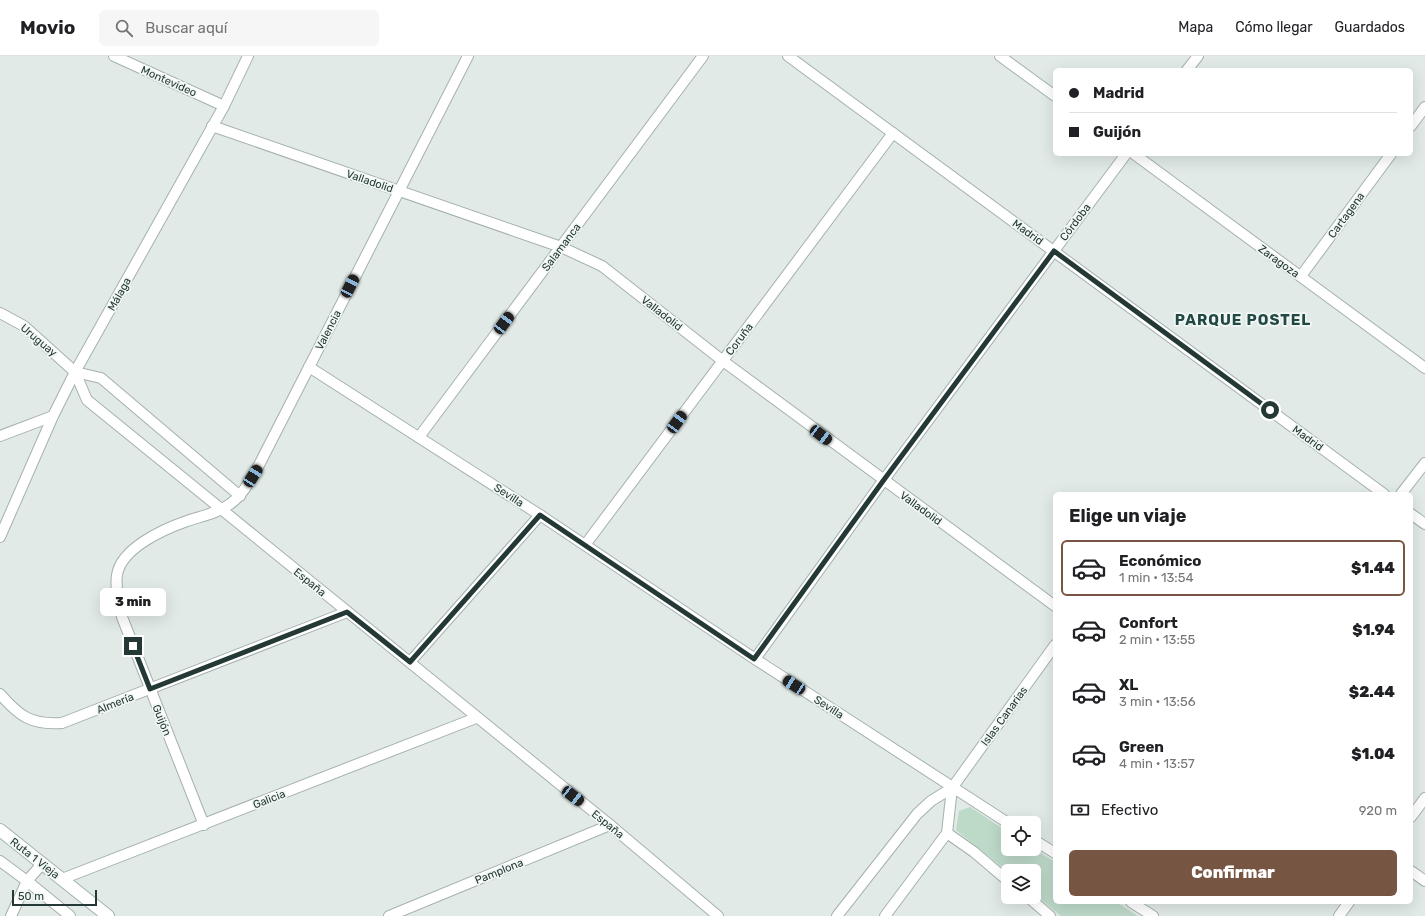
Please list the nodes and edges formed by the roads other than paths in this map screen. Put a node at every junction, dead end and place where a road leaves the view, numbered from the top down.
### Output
1 (114, 56) edge
2 (248, 56) edge
3 (468, 56) edge
4 (704, 56) edge
5 (788, 56) edge
6 (1000, 56) edge
7 (1198, 56) edge
8 (1189, 68) edge
9 (1053, 95) edge
10 (224, 106) junction
11 (1425, 107) edge
12 (1413, 123) edge
13 (212, 126) junction
14 (893, 133) junction
15 (1125, 156) edge
16 (1137, 156) edge
17 (1389, 156) edge
18 (398, 190) junction
19 (561, 247) junction
20 (1054, 251) junction
21 (1301, 276) junction
22 (0, 313) edge
23 (723, 361) junction
24 (309, 367) junction
25 (1425, 368) edge
26 (75, 372) junction
27 (53, 416) junction
28 (0, 436) edge
29 (419, 437) junction
30 (1425, 463) edge
31 (883, 481) junction
32 (1381, 492) edge
33 (1403, 492) edge
34 (240, 496) junction
35 (221, 510) junction
36 (540, 515) junction
37 (1413, 515) edge
38 (1425, 524) edge
39 (0, 537) edge
40 (585, 545) junction
41 (1053, 605) edge
42 (347, 612) junction
43 (1053, 648) edge
44 (754, 659) junction
45 (410, 662) junction
46 (150, 689) junction
47 (0, 694) edge
48 (476, 718) junction
49 (952, 788) junction
50 (1425, 798) edge
51 (1413, 814) edge
52 (1001, 819) edge
53 (204, 825) junction
54 (610, 825) junction
55 (0, 830) edge
56 (947, 832) junction
57 (1041, 844) edge
58 (1053, 852) edge
59 (0, 861) edge
60 (42, 864) junction
61 (1413, 872) edge
62 (1001, 874) edge
63 (62, 879) junction
64 (27, 881) junction
65 (1425, 881) edge
66 (1036, 904) edge
67 (1134, 904) edge
68 (1348, 904) edge
69 (394, 915) edge
70 (11, 916) edge
71 (70, 916) edge
72 (108, 916) edge
73 (718, 916) edge
74 (837, 916) edge
75 (885, 916) edge
76 (1050, 916) edge
77 (1153, 916) edge
78 (1339, 916) edge

1 - 10 street, Montevideo
2 - 10 street, Málaga
3 - 18 street, Valencia
4 - 19 street, Salamanca
5 - 14 street, Madrid
6 - 9 street
7 - 8 street
10 - 13 street, Málaga
11 - 12 street
13 - 18 street, Valladolid
13 - 26 street, Málaga
14 - 20 street, Madrid
14 - 23 street, Coruña
15 - 20 street, Córdoba
16 - 21 street, Zaragoza
17 - 21 street, Cartagena
18 - 19 street, Valladolid
18 - 24 street, Valencia
19 - 23 street, Valladolid
19 - 29 street, Salamanca
20 - 31 street, Córdoba
20 - 32 street, Madrid
21 - 25 street, Zaragoza
22 - 26 street, Uruguay
23 - 31 street, Valladolid
23 - 40 street, Coruña
24 - 29 street, Sevilla
24 - 34 street, Valencia
26 - 27 street, Málaga
26 - 34 street
26 - 35 street, España
27 - 28 street
27 - 39 street, Málaga
29 - 36 street, Sevilla
30 - 33 street
31 - 41 street, Valladolid
31 - 44 street, Córdoba
34 - 35 street, Valencia
35 - 42 street, España
35 - 46 street, Guijón
36 - 40 street, Sevilla
36 - 45 street
37 - 38 street
40 - 44 street, Sevilla
42 - 45 street, España
42 - 46 street, Almería
43 - 49 street, Islas Canarias
44 - 49 street, Sevilla
45 - 48 street, España
46 - 47 street, Almería
46 - 53 street, Guijón
48 - 53 street, Galicia
48 - 54 street, España
49 - 52 street, Sevilla
49 - 56 street, Islas Canarias
49 - 74 street, Islas Canarias
50 - 51 street
53 - 63 street, Galicia
54 - 69 street, Pamplona
54 - 73 street, España
55 - 60 street, Ruta 1 Vieja
56 - 62 street
56 - 75 street, Islas Canarias
57 - 58 street
59 - 64 street
60 - 63 street, Ruta 1 Vieja
60 - 64 street
61 - 65 street
63 - 72 street, Ruta 1 Vieja
64 - 70 street
64 - 71 street
66 - 76 street
67 - 77 street
68 - 78 street

